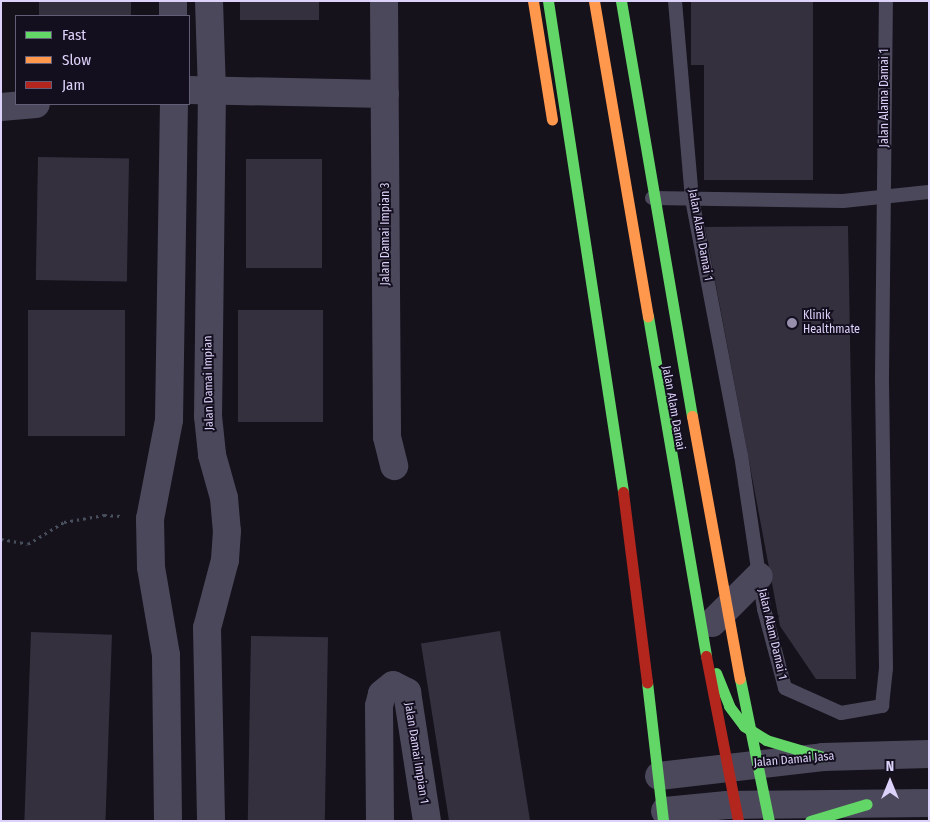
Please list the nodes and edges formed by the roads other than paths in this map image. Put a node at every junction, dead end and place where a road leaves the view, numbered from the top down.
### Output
1 (173, 1) edge
2 (209, 1) edge
3 (384, 1) edge
4 (533, 1) edge
5 (548, 1) edge
6 (585, 1) edge
7 (594, 1) edge
8 (621, 1) edge
9 (675, 1) edge
10 (886, 1) edge
11 (174, 15) edge
12 (200, 90) edge
13 (385, 94) junction
14 (24, 105) edge
15 (174, 105) edge
16 (1, 107) edge
17 (554, 128) dead end
18 (929, 192) edge
19 (884, 194) junction
20 (621, 198) junction
21 (692, 199) junction
22 (566, 206) dead end
23 (394, 466) dead end
24 (759, 576) junction
25 (700, 635) junction
26 (929, 754) edge
27 (823, 756) junction
28 (723, 767) junction
29 (659, 776) junction
30 (929, 803) edge
31 (866, 804) junction
32 (732, 815) edge
33 (665, 818) edge
34 (168, 821) edge
35 (211, 821) edge
36 (380, 821) edge
37 (427, 821) edge
38 (770, 821) edge
39 (810, 821) edge

1 - 11 street
2 - 12 street, Jalan Damai Impian
3 - 13 street, Jalan Damai Impian 3
4 - 17 main road
5 - 33 main road, bridge
6 - 20 main road, Jalan Alam Damai
7 - 32 main road, bridge
8 - 38 main road, bridge
9 - 21 lane, Jalan Alam Damai 1
10 - 19 lane, Jalan Alama Damai 1
12 - 13 street
12 - 35 street, Jalan Damai Impian
13 - 23 street, Jalan Damai Impian 3
14 - 16 street
15 - 34 street
18 - 19 lane
19 - 21 lane
19 - 24 lane, Jalan Alam Damai 1
20 - 21 lane
20 - 25 main road, Jalan Alam Damai
21 - 24 lane, Jalan Alam Damai 1
22 - 29 main road
24 - 25 street
25 - 27 main road
25 - 28 main road, Jalan Alam Damai
26 - 27 street, Jalan Damai Jasa
27 - 28 street, Jalan Damai Jasa
28 - 29 street, Jalan Damai Jasa
28 - 32 main road, Jalan Alam Damai
29 - 33 main road
30 - 31 street
31 - 32 street
31 - 39 main road
32 - 33 street
36 - 37 street, Jalan Damai Impian 1

